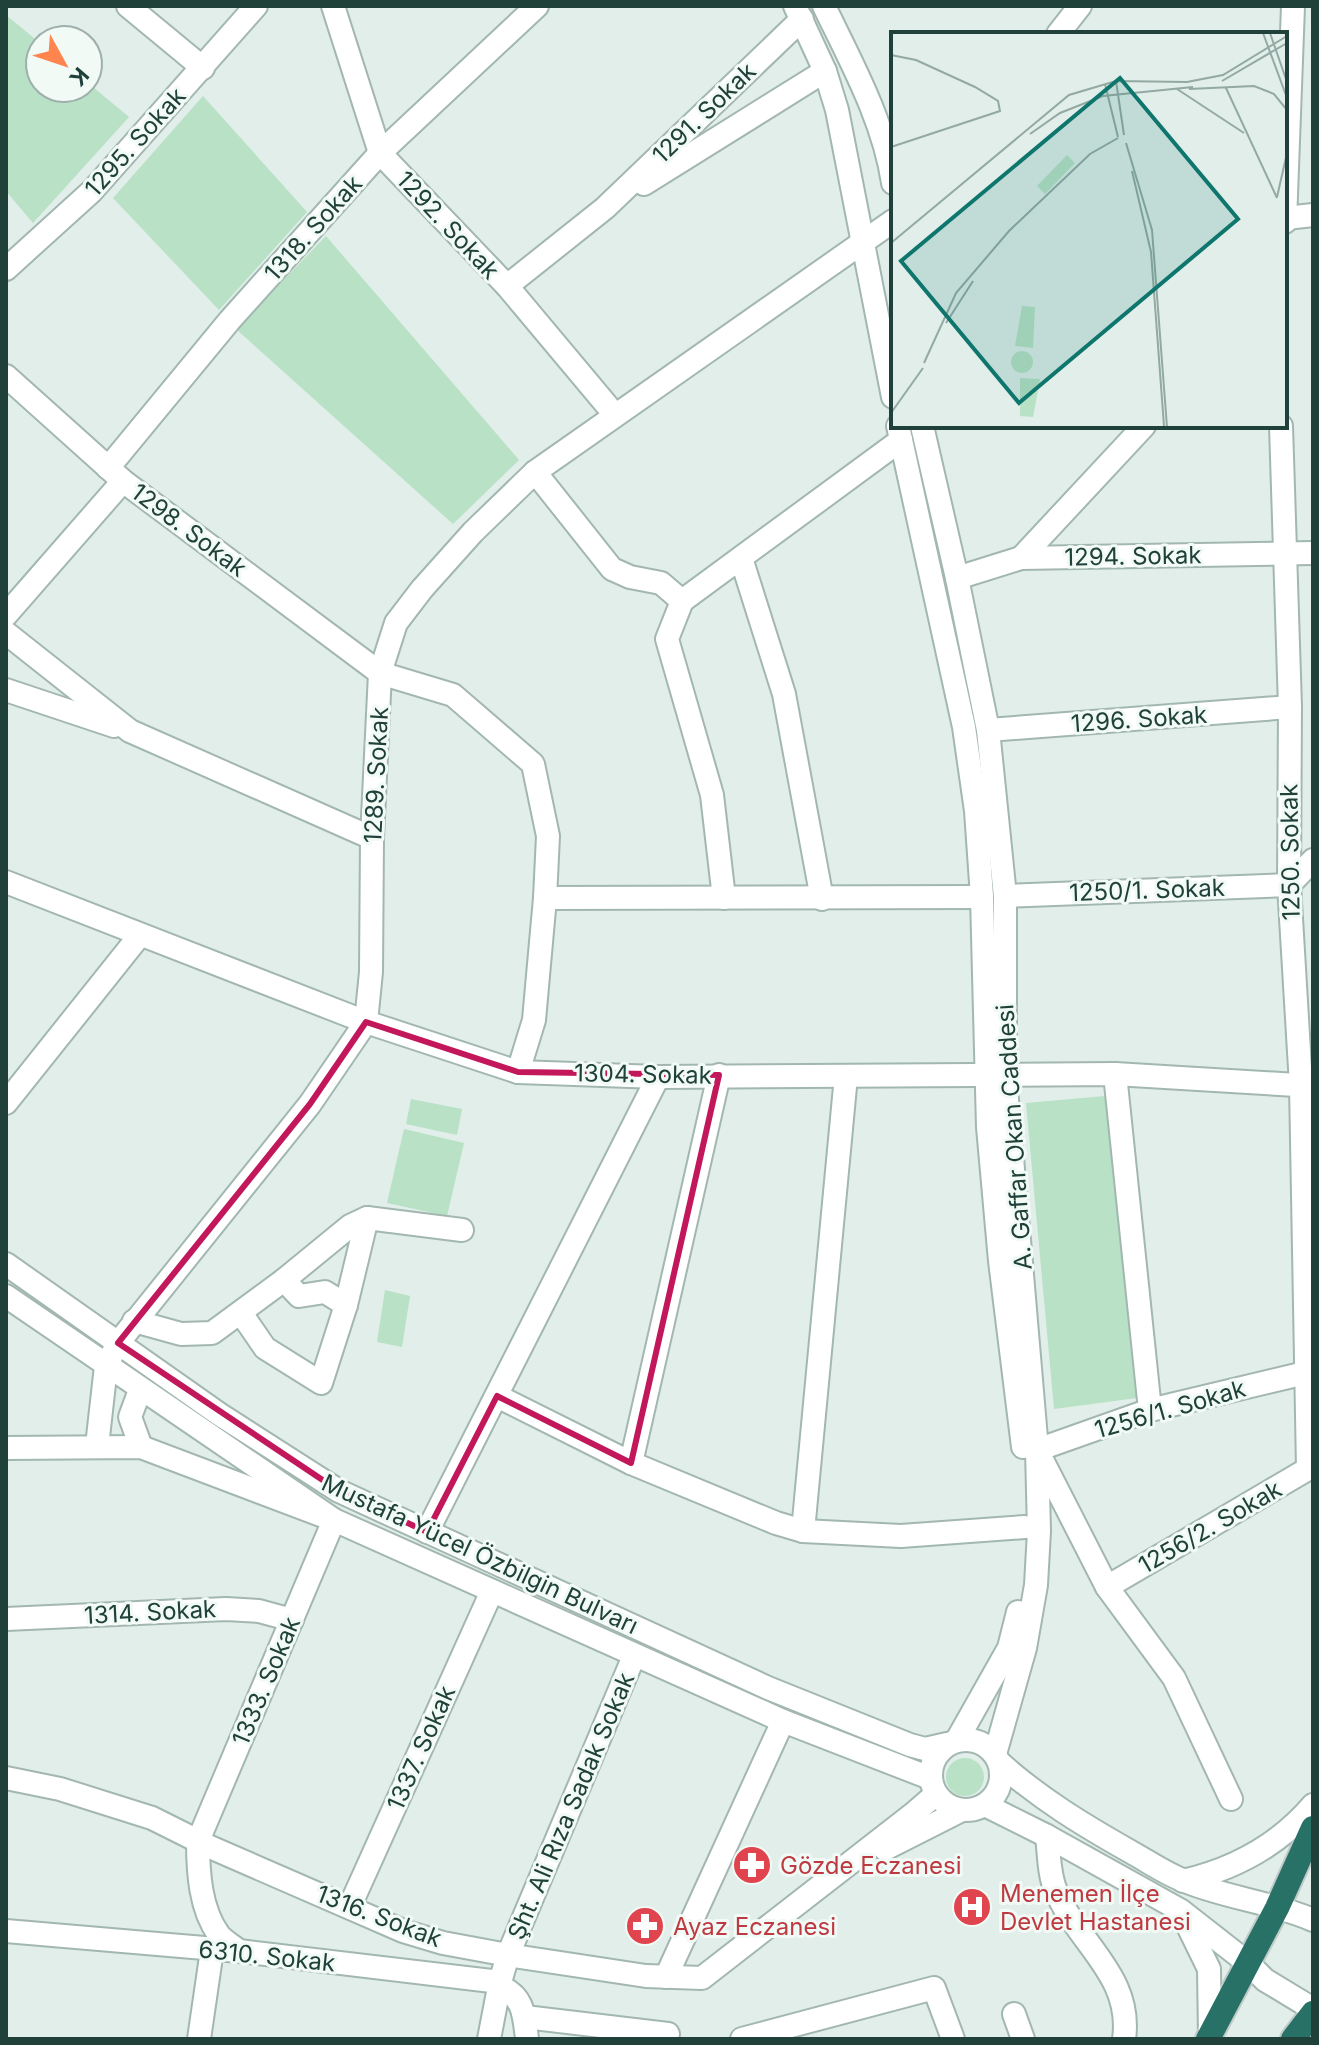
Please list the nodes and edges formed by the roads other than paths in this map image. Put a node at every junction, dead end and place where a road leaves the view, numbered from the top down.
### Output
1 (128, 6) edge
2 (256, 6) edge
3 (333, 6) edge
4 (537, 6) edge
5 (824, 6) edge
6 (1293, 6) edge
7 (799, 13) edge
8 (203, 68) junction
9 (825, 71) junction
10 (380, 153) junction
11 (1287, 166) edge
12 (891, 172) edge
13 (605, 208) junction
14 (1313, 215) edge
15 (1287, 220) edge
16 (891, 222) edge
17 (864, 242) junction
18 (6, 269) edge
19 (507, 286) junction
20 (6, 376) edge
21 (891, 386) edge
22 (615, 415) junction
23 (922, 428) edge
24 (1142, 428) edge
25 (1281, 428) edge
26 (900, 433) edge
27 (535, 472) junction
28 (115, 475) junction
29 (1313, 553) edge
30 (1285, 554) junction
31 (741, 558) junction
32 (1021, 558) junction
33 (957, 578) junction
34 (682, 601) junction
35 (6, 615) edge
36 (6, 633) edge
37 (380, 673) junction
38 (6, 690) edge
39 (1290, 707) junction
40 (988, 730) junction
41 (130, 731) junction
42 (372, 838) junction
43 (1313, 860) edge
44 (6, 882) edge
45 (1289, 885) junction
46 (1005, 896) junction
47 (982, 897) junction
48 (545, 898) junction
49 (724, 898) junction
50 (822, 899) junction
51 (140, 935) junction
52 (366, 1022) junction
53 (518, 1072) junction
54 (1115, 1074) junction
55 (719, 1075) junction
56 (846, 1076) junction
57 (995, 1076) junction
58 (658, 1077) junction
59 (1307, 1086) edge
60 (6, 1103) edge
61 (367, 1218) junction
62 (462, 1230) dead end
63 (6, 1264) edge
64 (284, 1280) junction
65 (6, 1296) edge
66 (346, 1305) junction
67 (241, 1313) junction
68 (134, 1321) junction
69 (118, 1343) junction
70 (106, 1366) junction
71 (1305, 1373) junction
72 (140, 1390) junction
73 (497, 1396) junction
74 (1150, 1410) junction
75 (97, 1446) junction
76 (141, 1447) junction
77 (6, 1448) edge
78 (1037, 1450) junction
79 (631, 1463) junction
80 (1310, 1467) edge
81 (334, 1520) junction
82 (1025, 1527) junction
83 (803, 1531) junction
84 (427, 1532) junction
85 (1107, 1587) junction
86 (492, 1591) junction
87 (6, 1619) edge
88 (292, 1620) junction
89 (634, 1656) junction
90 (783, 1721) junction
91 (952, 1742) junction
92 (997, 1758) junction
93 (6, 1778) edge
94 (933, 1786) junction
95 (1231, 1799) dead end
96 (985, 1805) junction
97 (1313, 1805) edge
98 (962, 1810) junction
99 (1313, 1828) edge
100 (1047, 1836) junction
101 (198, 1841) junction
102 (831, 1878) junction
103 (1183, 1881) junction
104 (350, 1906) junction
105 (1277, 1908) junction
106 (1180, 1910) junction
107 (1313, 1920) edge
108 (6, 1931) edge
109 (212, 1950) junction
110 (239, 1951) junction
111 (508, 1955) junction
112 (1249, 1964) junction
113 (666, 1977) junction
114 (500, 1984) junction
115 (1313, 2011) edge
116 (1014, 2014) dead end
117 (526, 2028) edge
118 (1209, 2038) edge
119 (199, 2039) edge
120 (489, 2039) edge
121 (661, 2039) edge
122 (742, 2039) edge
123 (953, 2039) edge
124 (1023, 2039) edge
125 (1124, 2039) edge
126 (1293, 2039) edge

1 - 8 street
2 - 8 street, 1295. Sokak
3 - 10 street, 1292. Sokak
4 - 10 street, 1318. Sokak
5 - 12 street
6 - 11 street
7 - 9 street
7 - 13 street, 1291. Sokak
8 - 18 street, 1295. Sokak
9 - 13 street, 1291. Sokak
9 - 17 street
10 - 19 street, 1292. Sokak
10 - 28 street, 1318. Sokak
13 - 19 street, 1291. Sokak
14 - 15 street
16 - 17 street, 1289. Sokak
17 - 21 street
17 - 22 street, 1289. Sokak
19 - 22 street, 1292. Sokak
20 - 28 street, 1298. Sokak
22 - 27 street, 1289. Sokak
23 - 33 street, A. Gaffar Okan Caddesi
24 - 32 street
25 - 30 street, 1250. Sokak
26 - 31 street
26 - 47 street, A. Gaffar Okan Caddesi
27 - 34 street
27 - 37 street, 1289. Sokak
28 - 35 street, 1318. Sokak
28 - 37 street, 1298. Sokak
29 - 30 street, 1294. Sokak
30 - 32 street, 1294. Sokak
30 - 39 street, 1250. Sokak
31 - 34 street
31 - 50 street
32 - 33 street, 1294. Sokak
33 - 40 street, A. Gaffar Okan Caddesi
34 - 49 street
36 - 41 street
37 - 42 street, 1289. Sokak
37 - 48 street, 1298. Sokak
38 - 41 street
39 - 40 street, 1296. Sokak
39 - 45 street, 1250. Sokak
40 - 46 street, A. Gaffar Okan Caddesi
41 - 42 street
42 - 52 street, 1289. Sokak
43 - 45 street
44 - 51 street, 1304. Sokak
45 - 46 street, 1250/1. Sokak
45 - 59 street, 1250. Sokak
46 - 57 street, A. Gaffar Okan Caddesi
47 - 50 street
47 - 57 street, A. Gaffar Okan Caddesi
48 - 49 street
48 - 53 street, 1298. Sokak
49 - 50 street
51 - 52 street, 1304. Sokak
51 - 60 street
52 - 53 street, 1304. Sokak
52 - 68 street
53 - 58 street, 1304. Sokak
54 - 57 street, 1304. Sokak
54 - 59 street, 1304. Sokak
54 - 74 street
55 - 56 street, 1304. Sokak
55 - 58 street, 1304. Sokak
55 - 79 street
56 - 57 street, 1304. Sokak
56 - 83 street
57 - 78 street, A. Gaffar Okan Caddesi
57 - 82 street, A. Gaffar Okan Caddesi
58 - 73 street
59 - 71 street, 1250. Sokak
61 - 62 street
61 - 64 street
61 - 66 street
63 - 69 street, Mustafa Yücel Özbilgin Bulvarı
64 - 66 street
64 - 67 street
65 - 70 street, Mustafa Yücel Özbilgin Bulvarı
66 - 67 street
67 - 68 street
68 - 69 street
69 - 70 street
69 - 84 street, Mustafa Yücel Özbilgin Bulvarı
70 - 72 street, Mustafa Yücel Özbilgin Bulvarı
70 - 75 street
71 - 74 street, 1256/1. Sokak
71 - 80 street, 1250. Sokak
72 - 76 street
72 - 81 street, Mustafa Yücel Özbilgin Bulvarı
73 - 79 street
73 - 84 street
74 - 78 street, 1256/1. Sokak
75 - 76 street
75 - 77 street
76 - 81 street
78 - 85 street
78 - 92 street, A. Gaffar Okan Caddesi
79 - 83 street
80 - 85 street, 1256/2. Sokak
81 - 86 street, Mustafa Yücel Özbilgin Bulvarı
81 - 88 street, 1333. Sokak
82 - 83 street
82 - 91 street, A. Gaffar Okan Caddesi
84 - 91 street, Mustafa Yücel Özbilgin Bulvarı
85 - 95 street
86 - 89 street, Mustafa Yücel Özbilgin Bulvarı
86 - 104 street, 1337. Sokak
87 - 88 street, 1314. Sokak
88 - 101 street, 1333. Sokak
89 - 90 street, Mustafa Yücel Özbilgin Bulvarı
89 - 111 street, Şht. Ali Rıza Sadak Sokak
90 - 94 street, Mustafa Yücel Özbilgin Bulvarı
90 - 113 street
91 - 92 street
91 - 94 street
92 - 96 street
92 - 103 street
93 - 101 street, 1316. Sokak
94 - 98 street
94 - 102 street
96 - 98 street
96 - 100 street
97 - 103 street
98 - 102 street
99 - 105 highway
100 - 106 street
100 - 125 street
101 - 104 street, 1316. Sokak
101 - 110 street
102 - 113 street, 1316. Sokak
103 - 105 street
104 - 111 street, 1316. Sokak
105 - 107 street
105 - 112 highway
106 - 112 street
106 - 118 street
108 - 109 street, 6310. Sokak
109 - 110 street, 6310. Sokak
109 - 119 street
110 - 114 street, 6310. Sokak
111 - 113 street, 1316. Sokak
111 - 114 street
112 - 115 street
112 - 118 highway
114 - 117 street
114 - 120 street
115 - 126 highway
116 - 124 street
117 - 121 street
122 - 123 street

